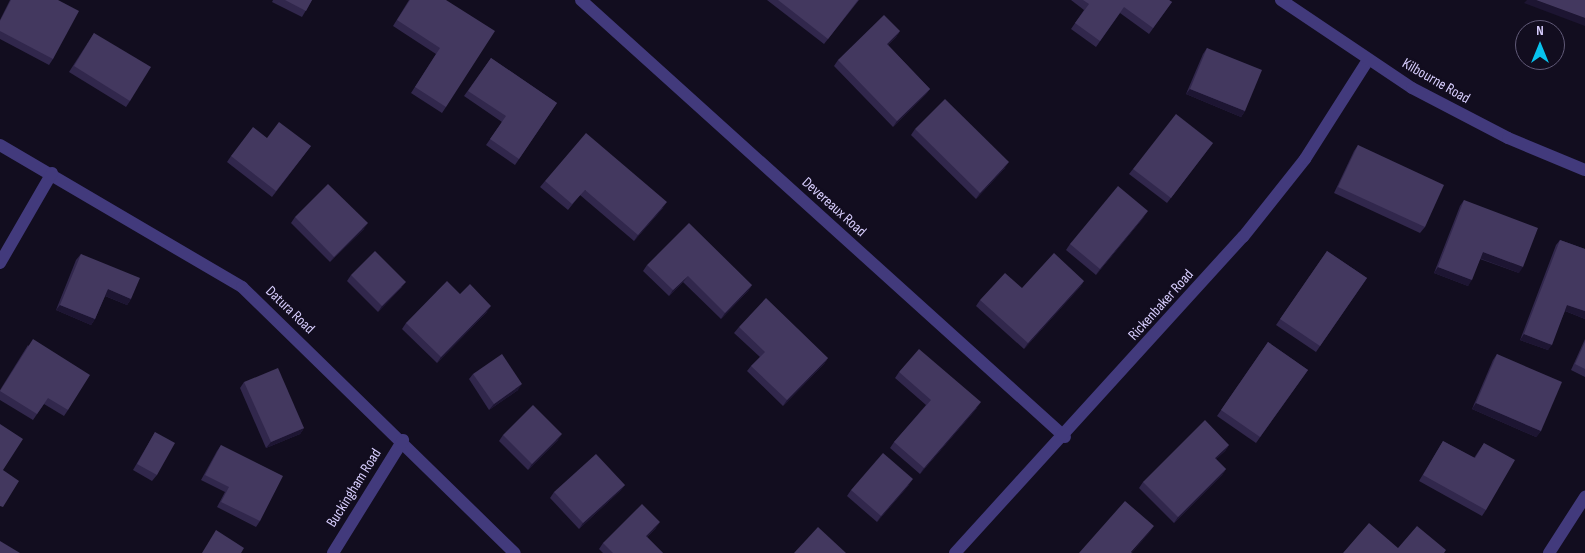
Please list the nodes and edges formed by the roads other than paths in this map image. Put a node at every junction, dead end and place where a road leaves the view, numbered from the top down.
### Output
1 (581, 0) edge
2 (1282, 0) edge
3 (1368, 60) junction
4 (0, 145) edge
5 (1585, 170) edge
6 (52, 173) junction
7 (0, 263) edge
8 (1065, 437) junction
9 (403, 440) junction
10 (1585, 497) edge
11 (332, 553) edge
12 (515, 553) edge
13 (955, 553) edge
14 (1549, 553) edge

1 - 8 street, Devereaux Road
2 - 3 street, Kilbourne Road
3 - 5 street, Kilbourne Road
3 - 8 street, Rickenbaker Road
4 - 6 street, Datura Road
6 - 7 street
6 - 9 street, Datura Road
8 - 13 street, Rickenbaker Road
9 - 11 street, Buckingham Road
9 - 12 street, Datura Road
10 - 14 street

